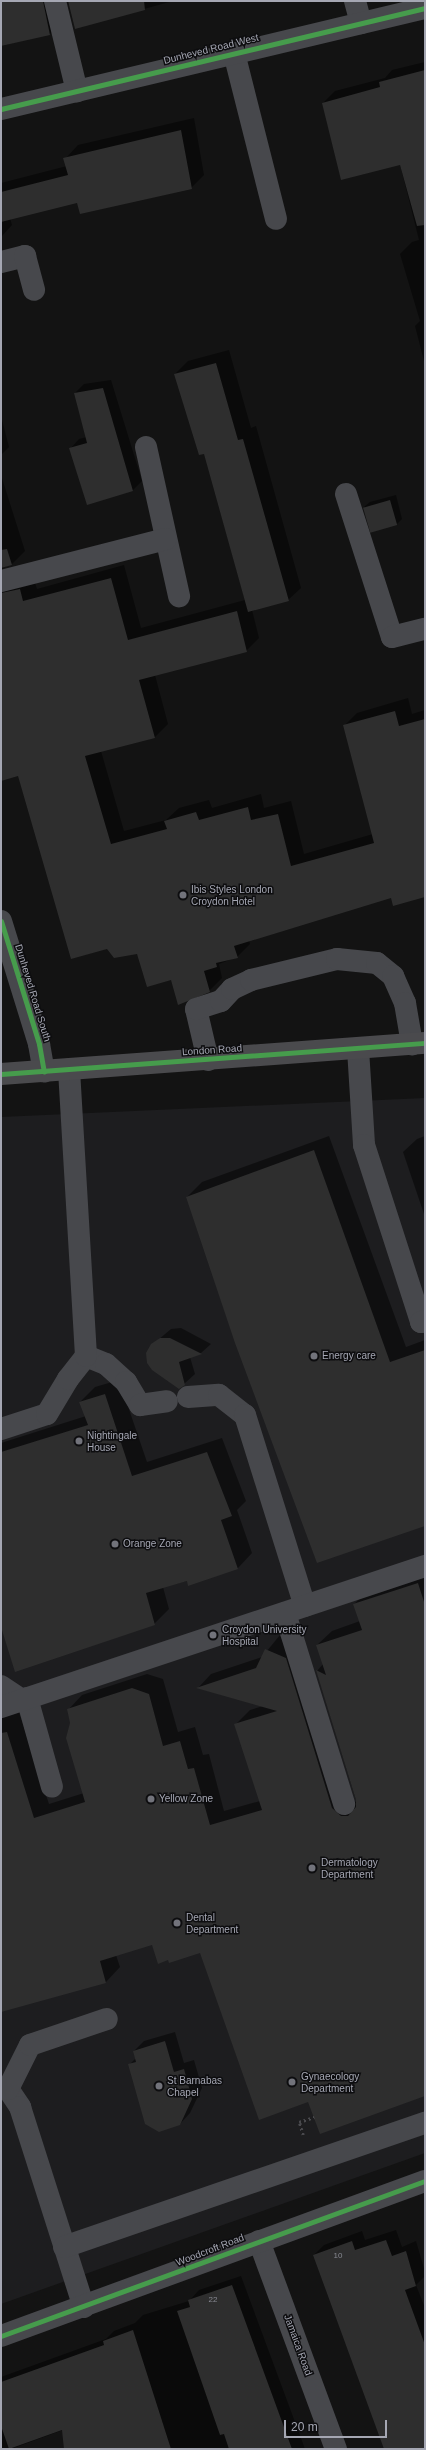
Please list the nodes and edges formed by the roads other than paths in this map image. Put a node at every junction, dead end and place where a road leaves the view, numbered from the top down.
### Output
1 (55, 1) edge
2 (355, 1) edge
3 (425, 8) edge
4 (361, 23) junction
5 (234, 53) junction
6 (77, 91) junction
7 (1, 109) edge
8 (276, 219) dead end
9 (1, 262) edge
10 (34, 290) dead end
11 (146, 447) dead end
12 (346, 494) dead end
13 (166, 539) junction
14 (1, 581) edge
15 (179, 596) dead end
16 (425, 629) edge
17 (1, 921) edge
18 (418, 1044) edge
19 (358, 1049) junction
20 (208, 1060) junction
21 (69, 1070) junction
22 (44, 1072) junction
23 (1, 1074) edge
24 (425, 1321) edge
25 (86, 1356) junction
26 (188, 1397) dead end
27 (167, 1401) dead end
28 (1, 1429) edge
29 (425, 1566) edge
30 (295, 1610) junction
31 (1, 1686) edge
32 (24, 1699) junction
33 (1, 1707) edge
34 (52, 1787) dead end
35 (344, 1804) dead end
36 (107, 2020) dead end
37 (5, 2089) edge
38 (425, 2123) edge
39 (425, 2181) edge
40 (259, 2241) junction
41 (64, 2247) junction
42 (84, 2308) junction
43 (1, 2336) edge
44 (336, 2449) edge

1 - 6 street
2 - 4 street
3 - 4 street, Dunheved Road West
4 - 5 street, Dunheved Road West
5 - 6 street, Dunheved Road West
5 - 8 street
6 - 7 street, Dunheved Road West
9 - 10 street
11 - 13 street
12 - 16 street
13 - 14 street
13 - 15 street
17 - 22 street, Dunheved Road South
18 - 19 main road, London Road
18 - 20 street
19 - 20 main road, London Road
19 - 24 street
20 - 21 main road, London Road
21 - 22 main road, London Road
21 - 25 street
22 - 23 main road, London Road
25 - 27 street
25 - 28 street
26 - 30 street
29 - 30 street
30 - 32 street
30 - 35 street
31 - 32 street
32 - 33 street
32 - 34 street
36 - 37 street
37 - 41 street
38 - 41 street
39 - 40 street, Woodcroft Road
40 - 42 street, Woodcroft Road
40 - 44 street, Jamaica Road
41 - 42 street
42 - 43 street, Woodcroft Road

